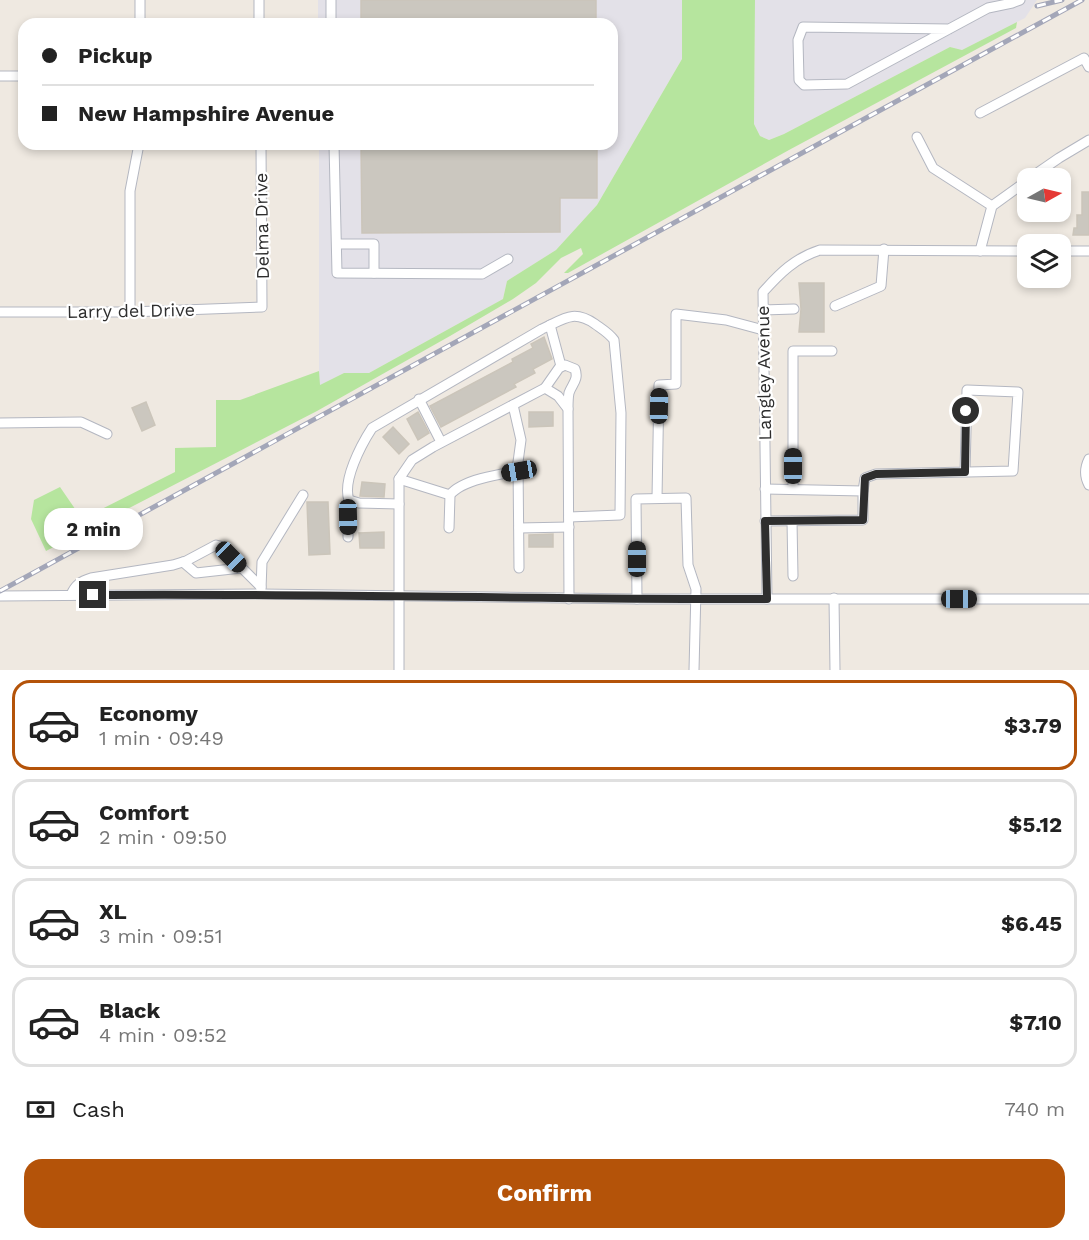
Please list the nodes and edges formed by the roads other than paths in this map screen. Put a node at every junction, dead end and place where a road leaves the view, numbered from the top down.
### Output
1 (140, 0) edge
2 (259, 0) edge
3 (331, 0) edge
4 (1020, 0) edge
5 (140, 18) edge
6 (260, 18) edge
7 (331, 18) edge
8 (949, 29) junction
9 (1086, 56) edge
10 (1089, 67) edge
11 (0, 76) edge
12 (18, 76) edge
13 (980, 113) dead end
14 (917, 137) dead end
15 (1089, 140) edge
16 (138, 150) edge
17 (261, 150) edge
18 (334, 150) edge
19 (1045, 168) edge
20 (1017, 188) edge
21 (992, 206) junction
22 (337, 244) junction
23 (884, 249) junction
24 (1089, 250) edge
25 (980, 251) junction
26 (1017, 251) edge
27 (1071, 251) edge
28 (508, 259) dead end
29 (374, 273) junction
30 (835, 306) dead end
31 (262, 307) joint
32 (794, 309) dead end
33 (763, 310) junction
34 (0, 312) edge
35 (130, 312) junction
36 (550, 325) junction
37 (763, 330) junction
38 (832, 351) dead end
39 (561, 366) junction
40 (545, 388) junction
41 (419, 399) junction
42 (513, 405) junction
43 (568, 409) junction
44 (0, 423) edge
45 (107, 434) dead end
46 (441, 442) junction
47 (1089, 459) edge
48 (519, 471) junction
49 (965, 472) junction
50 (399, 479) junction
51 (1089, 485) edge
52 (765, 489) junction
53 (793, 489) junction
54 (863, 491) junction
55 (303, 495) dead end
56 (450, 495) junction
57 (657, 498) junction
58 (349, 500) junction
59 (399, 504) junction
60 (792, 520) junction
61 (765, 521) junction
62 (569, 522) junction
63 (449, 528) dead end
64 (519, 528) junction
65 (348, 537) dead end
66 (183, 562) junction
67 (241, 568) junction
68 (519, 568) dead end
69 (793, 576) dead end
70 (261, 590) junction
71 (71, 595) junction
72 (0, 596) edge
73 (400, 596) junction
74 (834, 598) junction
75 (569, 599) junction
76 (637, 599) junction
77 (695, 599) junction
78 (767, 599) junction
79 (1089, 599) edge
80 (399, 670) edge
81 (694, 670) edge
82 (835, 670) edge

1 - 5 street
2 - 6 street
3 - 7 street
4 - 8 street
8 - 8 street
9 - 10 street
9 - 13 street
11 - 12 street
14 - 21 street
15 - 19 street
16 - 35 street
17 - 31 street, Delma Drive
18 - 22 street
20 - 21 street
21 - 25 street
22 - 29 street
22 - 29 street
23 - 25 street
23 - 30 street
23 - 33 street, Langley Avenue
24 - 27 street
25 - 26 street
28 - 29 street
31 - 35 street, Larry del Drive
32 - 33 street
33 - 37 street, Langley Avenue
34 - 35 street, Larry del Drive
36 - 39 street
36 - 41 street
36 - 62 street
37 - 52 street, Langley Avenue
37 - 57 street
38 - 53 street
39 - 40 street
39 - 43 street
40 - 42 street
40 - 43 street
41 - 46 street
41 - 58 street
42 - 46 street
42 - 48 street
43 - 62 street
44 - 45 street
46 - 50 street
47 - 51 street
48 - 56 street
48 - 64 street
49 - 49 street
49 - 54 street
50 - 56 street
50 - 59 street
52 - 53 street
52 - 61 street, Langley Avenue
53 - 54 street
54 - 60 street
55 - 70 street
56 - 63 street
57 - 76 street
57 - 77 street
58 - 59 street
58 - 65 street
59 - 73 street
60 - 61 street
60 - 69 street
61 - 78 street, Langley Avenue
62 - 64 street
62 - 75 street
64 - 68 street
66 - 67 street
66 - 67 street
66 - 71 street
67 - 70 street
70 - 71 street
70 - 73 street
71 - 72 street
73 - 75 street
73 - 80 street
74 - 78 street
74 - 79 street
74 - 82 street
75 - 76 street
76 - 77 street
77 - 78 street
77 - 81 street

